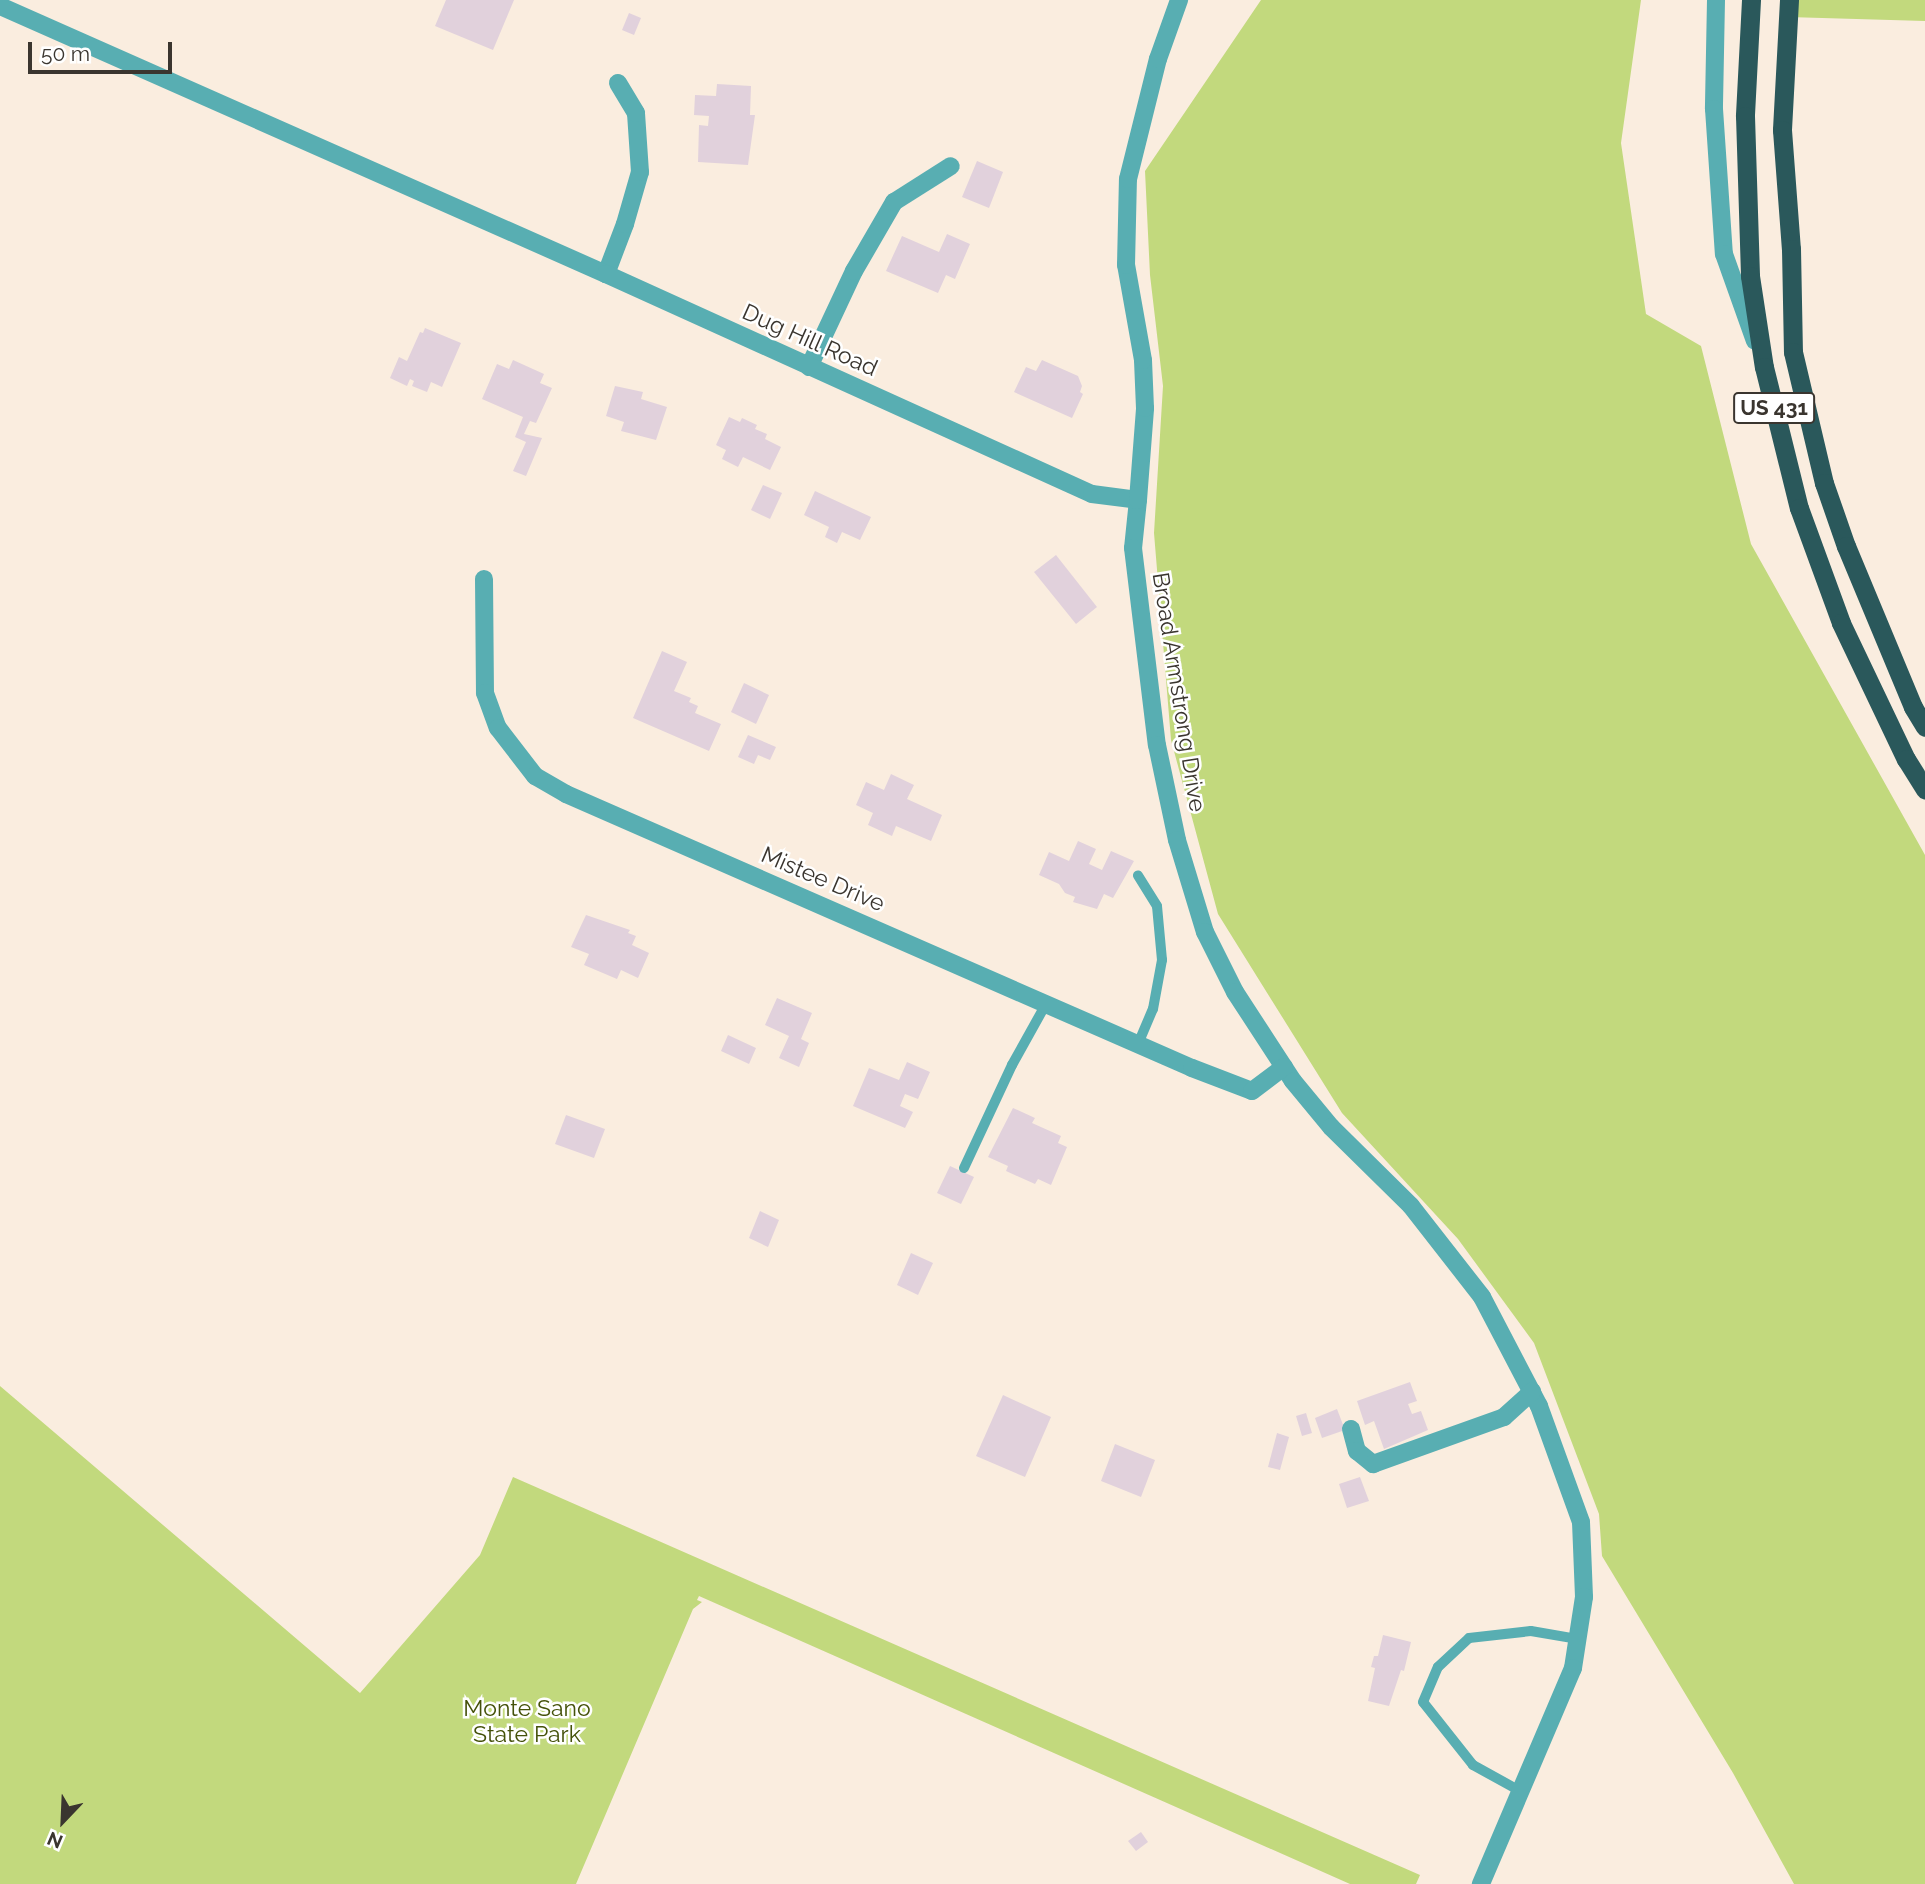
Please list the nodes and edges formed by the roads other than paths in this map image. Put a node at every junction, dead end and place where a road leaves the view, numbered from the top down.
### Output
1 (1179, 0) edge
2 (1716, 0) edge
3 (1751, 0) edge
4 (1789, 0) edge
5 (0, 6) edge
6 (618, 83) dead end
7 (951, 166) dead end
8 (606, 274) junction
9 (809, 367) junction
10 (1764, 367) junction
11 (1138, 500) junction
12 (484, 579) dead end
13 (1925, 727) edge
14 (1925, 789) edge
15 (1138, 875) dead end
16 (1046, 1004) junction
17 (1138, 1044) junction
18 (1284, 1067) junction
19 (964, 1168) dead end
20 (1532, 1392) junction
21 (1351, 1429) dead end
22 (1578, 1639) junction
23 (1520, 1791) junction
24 (1481, 1884) edge

1 - 11 street
2 - 10 street
3 - 10 highway, US 431
4 - 13 highway, US 431
5 - 8 street, Dug Hill Road
6 - 8 street
7 - 9 street
8 - 9 street, Dug Hill Road
9 - 11 street, Dug Hill Road
10 - 14 highway, US 431
11 - 18 street, Broad Armstrong Drive
12 - 16 street, Mistee Drive
15 - 17 lane
16 - 17 street, Mistee Drive
16 - 19 lane
17 - 18 street, Mistee Drive
18 - 20 street, Broad Armstrong Drive
20 - 21 street
20 - 22 street, Broad Armstrong Drive
22 - 23 street, Broad Armstrong Drive
22 - 23 lane
23 - 24 street, Broad Armstrong Drive

